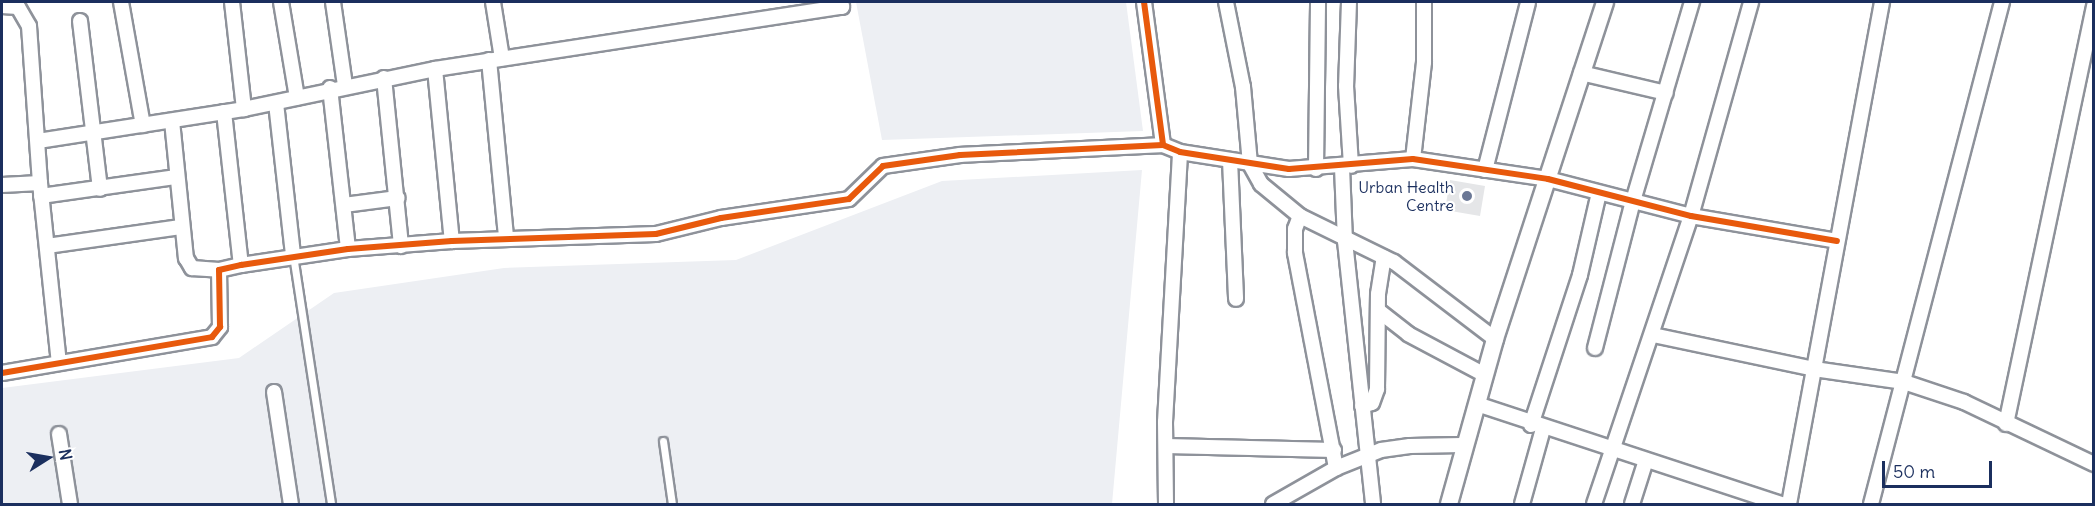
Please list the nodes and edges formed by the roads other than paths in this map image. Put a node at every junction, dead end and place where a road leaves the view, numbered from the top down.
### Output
1 (121, 2) edge
2 (232, 2) edge
3 (281, 2) edge
4 (333, 2) edge
5 (493, 2) edge
6 (841, 2) edge
7 (1144, 2) edge
8 (1226, 2) edge
9 (1318, 2) edge
10 (1349, 2) edge
11 (1424, 2) edge
12 (1528, 2) edge
13 (1605, 2) edge
14 (1692, 2) edge
15 (1751, 2) edge
16 (1882, 2) edge
17 (2002, 2) edge
18 (2094, 5) edge
19 (2, 6) edge
20 (80, 21) dead end
21 (496, 59) junction
22 (435, 69) junction
23 (1581, 73) junction
24 (384, 78) junction
25 (345, 85) junction
26 (330, 88) junction
27 (1666, 93) junction
28 (297, 98) junction
29 (276, 103) junction
30 (244, 109) junction
31 (224, 112) junction
32 (172, 121) junction
33 (143, 125) junction
34 (94, 132) junction
35 (38, 141) junction
36 (1163, 145) junction
37 (1180, 152) junction
38 (1413, 159) junction
39 (1230, 160) junction
40 (1250, 164) junction
41 (1347, 166) junction
42 (1316, 169) junction
43 (1485, 170) junction
44 (177, 177) junction
45 (1548, 180) junction
46 (2, 185) edge
47 (40, 189) junction
48 (100, 189) junction
49 (1599, 193) junction
50 (398, 198) junction
51 (1633, 201) junction
52 (344, 205) junction
53 (1300, 216) junction
54 (1691, 216) junction
55 (181, 227) junction
56 (506, 238) junction
57 (452, 241) junction
58 (1345, 241) junction
59 (1837, 241) junction
60 (47, 246) junction
61 (401, 246) junction
62 (348, 249) junction
63 (293, 255) junction
64 (1384, 257) junction
65 (241, 265) junction
66 (219, 270) junction
67 (1236, 299) dead end
68 (1379, 311) junction
69 (1653, 335) junction
70 (1495, 339) junction
71 (1595, 348) dead end
72 (60, 363) junction
73 (1814, 369) junction
74 (2, 373) edge
75 (1485, 375) junction
76 (1904, 382) junction
77 (274, 393) dead end
78 (1476, 404) junction
79 (1362, 406) junction
80 (2006, 424) junction
81 (1537, 427) junction
82 (59, 434) dead end
83 (663, 441) dead end
84 (1166, 446) junction
85 (1462, 446) junction
86 (1611, 449) junction
87 (1334, 450) junction
88 (1366, 455) junction
89 (1646, 460) junction
90 (2094, 464) edge
91 (1336, 468) junction
92 (1747, 499) edge
93 (70, 504) edge
94 (291, 504) edge
95 (331, 504) edge
96 (672, 504) edge
97 (1166, 504) edge
98 (1273, 504) edge
99 (1373, 504) edge
100 (1449, 504) edge
101 (1522, 504) edge
102 (1594, 504) edge
103 (1632, 504) edge
104 (1782, 504) edge
105 (1789, 504) edge
106 (1871, 504) edge

1 - 33 street
2 - 30 street
3 - 28 street
4 - 25 street
5 - 21 street
6 - 21 street
7 - 36 street
8 - 40 street
9 - 42 street
10 - 41 street
11 - 38 street
12 - 43 street
13 - 23 street
14 - 27 street
15 - 54 street
16 - 59 street
17 - 76 street
18 - 80 street
19 - 35 street
20 - 34 street
21 - 22 street
21 - 56 street
22 - 24 street
22 - 57 street
23 - 27 street
23 - 45 street
24 - 25 street
24 - 50 street
25 - 26 street
26 - 28 street
26 - 52 street
27 - 51 street
28 - 29 street
29 - 30 street
29 - 63 street
30 - 31 street
31 - 32 street
31 - 65 street
32 - 33 street
32 - 44 street
33 - 34 street
34 - 35 street
34 - 48 street
35 - 47 street
36 - 37 street
36 - 56 street
37 - 39 street
37 - 84 street
38 - 41 street
38 - 43 street
39 - 40 street
39 - 67 street
40 - 42 street
40 - 53 street
41 - 42 street
41 - 58 street
43 - 45 street
44 - 48 street
44 - 55 street
45 - 49 street
45 - 70 street
46 - 47 street
47 - 48 street
47 - 60 street
49 - 51 street
49 - 81 street
50 - 52 street
50 - 61 street
51 - 54 street
51 - 71 street
52 - 62 street
53 - 58 street
53 - 87 street
54 - 59 street
54 - 69 street
55 - 60 street
55 - 66 street
56 - 57 street
57 - 61 street
58 - 64 street
58 - 79 street
59 - 73 street
60 - 72 street
61 - 62 street
62 - 63 street
63 - 65 street
63 - 95 lane
64 - 68 street
64 - 70 street
65 - 66 street
66 - 72 street
68 - 75 street
68 - 79 street
69 - 73 street
69 - 86 street
70 - 75 street
72 - 74 street
73 - 76 street
73 - 105 street
75 - 78 street
76 - 80 street
76 - 106 street
77 - 94 street
78 - 81 street
78 - 85 street
79 - 88 street
80 - 90 street
81 - 86 street
81 - 101 street
82 - 93 street
83 - 96 lane
84 - 87 street
84 - 97 street
85 - 88 street
85 - 100 street
86 - 89 street
86 - 102 street
87 - 91 street
88 - 91 street
88 - 99 street
89 - 92 street
89 - 103 street
91 - 98 street
92 - 104 street

